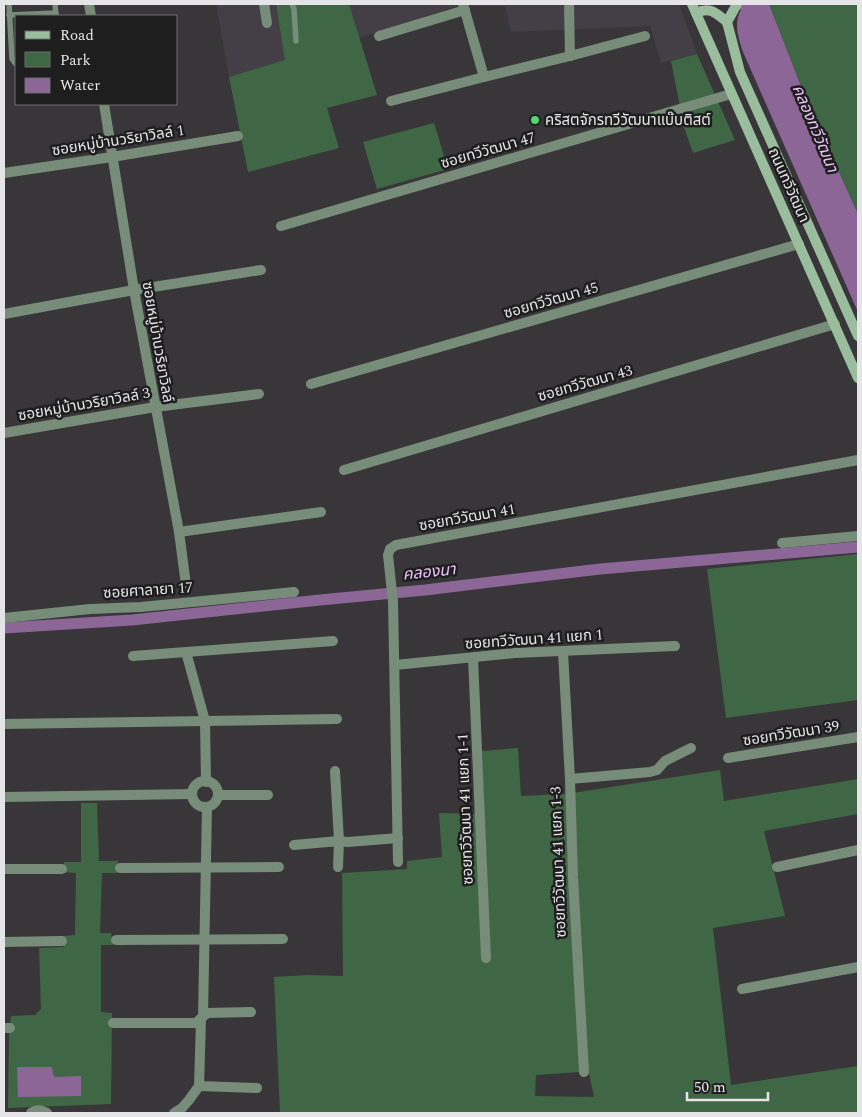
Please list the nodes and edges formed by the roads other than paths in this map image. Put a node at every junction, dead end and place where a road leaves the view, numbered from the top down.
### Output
1 (9, 4) edge
2 (55, 4) edge
3 (264, 4) edge
4 (292, 4) edge
5 (569, 4) edge
6 (737, 4) edge
7 (464, 7) edge
8 (694, 8) edge
9 (9, 15) junction
10 (56, 15) edge
11 (727, 22) junction
12 (267, 23) dead end
13 (379, 36) dead end
14 (645, 36) dead end
15 (296, 41) dead end
16 (570, 56) junction
17 (15, 63) edge
18 (484, 77) junction
19 (731, 94) junction
20 (392, 101) dead end
21 (104, 105) edge
22 (238, 136) dead end
23 (112, 158) junction
24 (4, 173) edge
25 (281, 226) dead end
26 (800, 244) junction
27 (262, 270) dead end
28 (134, 290) junction
29 (4, 314) edge
30 (835, 324) junction
31 (858, 336) edge
32 (858, 378) edge
33 (311, 384) dead end
34 (259, 394) dead end
35 (155, 407) junction
36 (4, 434) edge
37 (858, 460) edge
38 (344, 470) dead end
39 (321, 512) dead end
40 (179, 532) junction
41 (858, 536) edge
42 (782, 543) dead end
43 (186, 585) dead end
44 (294, 592) dead end
45 (4, 618) edge
46 (333, 641) dead end
47 (675, 646) dead end
48 (186, 652) junction
49 (563, 652) junction
50 (133, 656) dead end
51 (473, 658) junction
52 (395, 665) junction
53 (336, 720) dead end
54 (205, 721) junction
55 (4, 724) edge
56 (858, 737) edge
57 (691, 748) dead end
58 (728, 758) dead end
59 (335, 771) dead end
60 (570, 779) junction
61 (206, 782) junction
62 (192, 794) junction
63 (268, 794) dead end
64 (218, 795) junction
65 (4, 797) edge
66 (207, 807) junction
67 (398, 838) junction
68 (338, 841) junction
69 (294, 845) dead end
70 (858, 850) edge
71 (398, 862) dead end
72 (206, 867) junction
73 (279, 867) dead end
74 (338, 867) dead end
75 (777, 867) dead end
76 (120, 868) dead end
77 (4, 869) edge
78 (62, 869) dead end
79 (283, 939) dead end
80 (116, 940) dead end
81 (205, 940) junction
82 (62, 941) dead end
83 (4, 942) edge
84 (486, 958) dead end
85 (858, 967) edge
86 (742, 989) dead end
87 (251, 1012) dead end
88 (202, 1017) junction
89 (113, 1023) dead end
90 (584, 1072) dead end
91 (199, 1086) junction
92 (257, 1088) dead end
93 (30, 1113) edge
94 (48, 1113) edge
95 (174, 1113) edge

1 - 9 lane
2 - 10 lane
3 - 12 street
4 - 15 lane
5 - 16 street
6 - 11 main road
7 - 13 street
7 - 18 street
8 - 11 main road
8 - 19 main road, ถนนทวีวัฒนา
9 - 10 lane
9 - 17 lane
11 - 31 main road, ถนนทวีวัฒนา
14 - 16 street
16 - 18 street
18 - 20 street
19 - 25 street, ซอยทวีวัฒนา 47
19 - 26 main road, ถนนทวีวัฒนา
21 - 23 street, ซอยหมู่บ้านวริยาวิลล์
22 - 23 street, ซอยหมู่บ้านวริยาวิลล์ 1
23 - 24 street, ซอยหมู่บ้านวริยาวิลล์ 1
23 - 28 street, ซอยหมู่บ้านวริยาวิลล์
26 - 30 main road, ถนนทวีวัฒนา
26 - 33 street, ซอยทวีวัฒนา 45
27 - 28 street
28 - 29 street
28 - 35 street, ซอยหมู่บ้านวริยาวิลล์
30 - 32 main road, ถนนทวีวัฒนา
30 - 38 street, ซอยทวีวัฒนา 43
34 - 35 street, ซอยหมู่บ้านวริยาวิลล์ 3
35 - 36 street, ซอยหมู่บ้านวริยาวิลล์ 3
35 - 40 street, ซอยหมู่บ้านวริยาวิลล์
37 - 52 street, ซอยทวีวัฒนา 41
39 - 40 street
40 - 43 street, ซอยหมู่บ้านวริยาวิลล์
41 - 42 street
44 - 45 street, ซอยศาลายา 17
46 - 48 street
47 - 49 street, ซอยทวีวัฒนา 41 แยก 1
48 - 50 street
48 - 54 street
49 - 51 street, ซอยทวีวัฒนา 41 แยก 1
49 - 60 street, ซอยทวีวัฒนา 41 แยก 1-3
51 - 52 street, ซอยทวีวัฒนา 41 แยก 1
51 - 84 street, ซอยทวีวัฒนา 41 แยก 1-1
52 - 67 street, ซอยทวีวัฒนา 41
53 - 54 street
54 - 55 street
54 - 61 street
56 - 58 street, ซอยทวีวัฒนา 39
57 - 60 street
59 - 68 street
60 - 90 street, ซอยทวีวัฒนา 41 แยก 1-3
61 - 62 street
61 - 64 street
62 - 65 street
62 - 66 street
63 - 64 street
64 - 66 street
66 - 72 street
67 - 68 street
67 - 71 street, ซอยทวีวัฒนา 41
68 - 69 street
68 - 74 street
70 - 75 street
72 - 73 street
72 - 76 street
72 - 81 street
77 - 78 street
79 - 81 street
80 - 81 street
81 - 88 street
82 - 83 street
85 - 86 street
87 - 88 street
88 - 89 street
88 - 91 street
91 - 92 street
91 - 95 street
93 - 94 street

